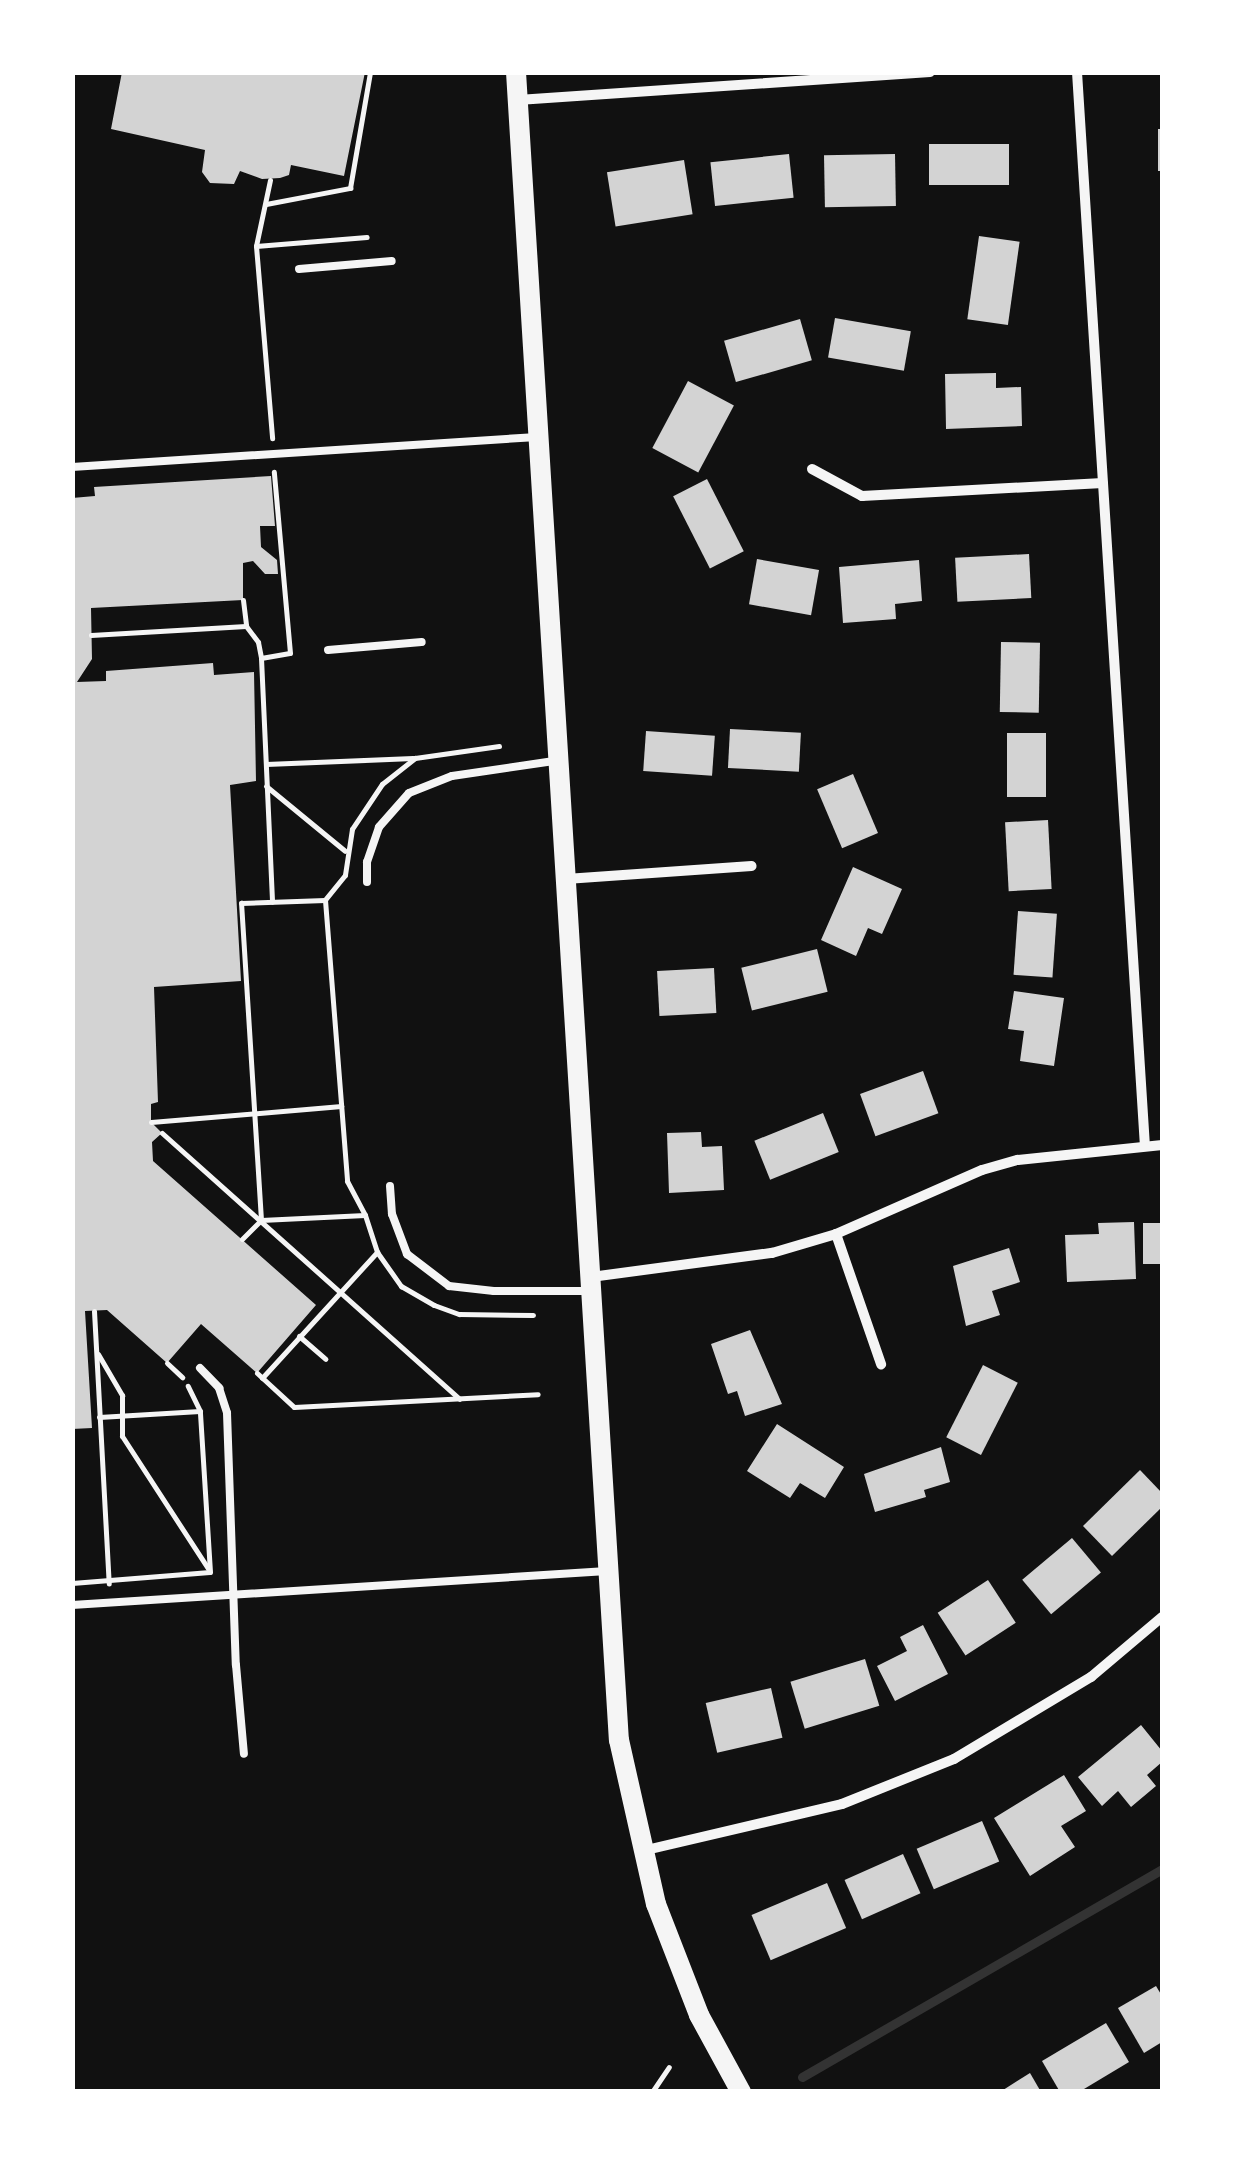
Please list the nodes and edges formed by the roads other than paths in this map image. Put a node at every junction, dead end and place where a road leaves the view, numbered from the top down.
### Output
1 (516, 72) edge
2 (930, 72) edge
3 (1078, 72) edge
4 (518, 100) junction
5 (392, 261) dead end
6 (299, 269) dead end
7 (539, 437) junction
8 (72, 467) edge
9 (812, 470) dead end
10 (1103, 483) junction
11 (422, 642) dead end
12 (328, 650) dead end
13 (559, 760) junction
14 (752, 866) dead end
15 (566, 879) junction
16 (367, 882) dead end
17 (1162, 1145) edge
18 (1145, 1146) junction
19 (390, 1186) dead end
20 (836, 1234) junction
21 (591, 1284) junction
22 (881, 1364) dead end
23 (200, 1368) dead end
24 (607, 1571) junction
25 (235, 1595) junction
26 (72, 1605) edge
27 (1162, 1618) edge
28 (244, 1754) dead end
29 (641, 1851) junction
30 (741, 2092) edge

1 - 4 main road
2 - 4 street
3 - 10 street
4 - 7 main road
5 - 6 lane
7 - 8 lane
7 - 13 main road
9 - 10 street
10 - 18 street
11 - 12 lane
13 - 15 main road
13 - 16 lane
14 - 15 street
15 - 21 main road
17 - 18 street
18 - 20 street
19 - 21 lane
20 - 21 street
20 - 22 street
21 - 24 main road
23 - 25 lane
24 - 25 lane
24 - 29 main road
25 - 26 lane
25 - 28 lane
27 - 29 street
29 - 30 main road

